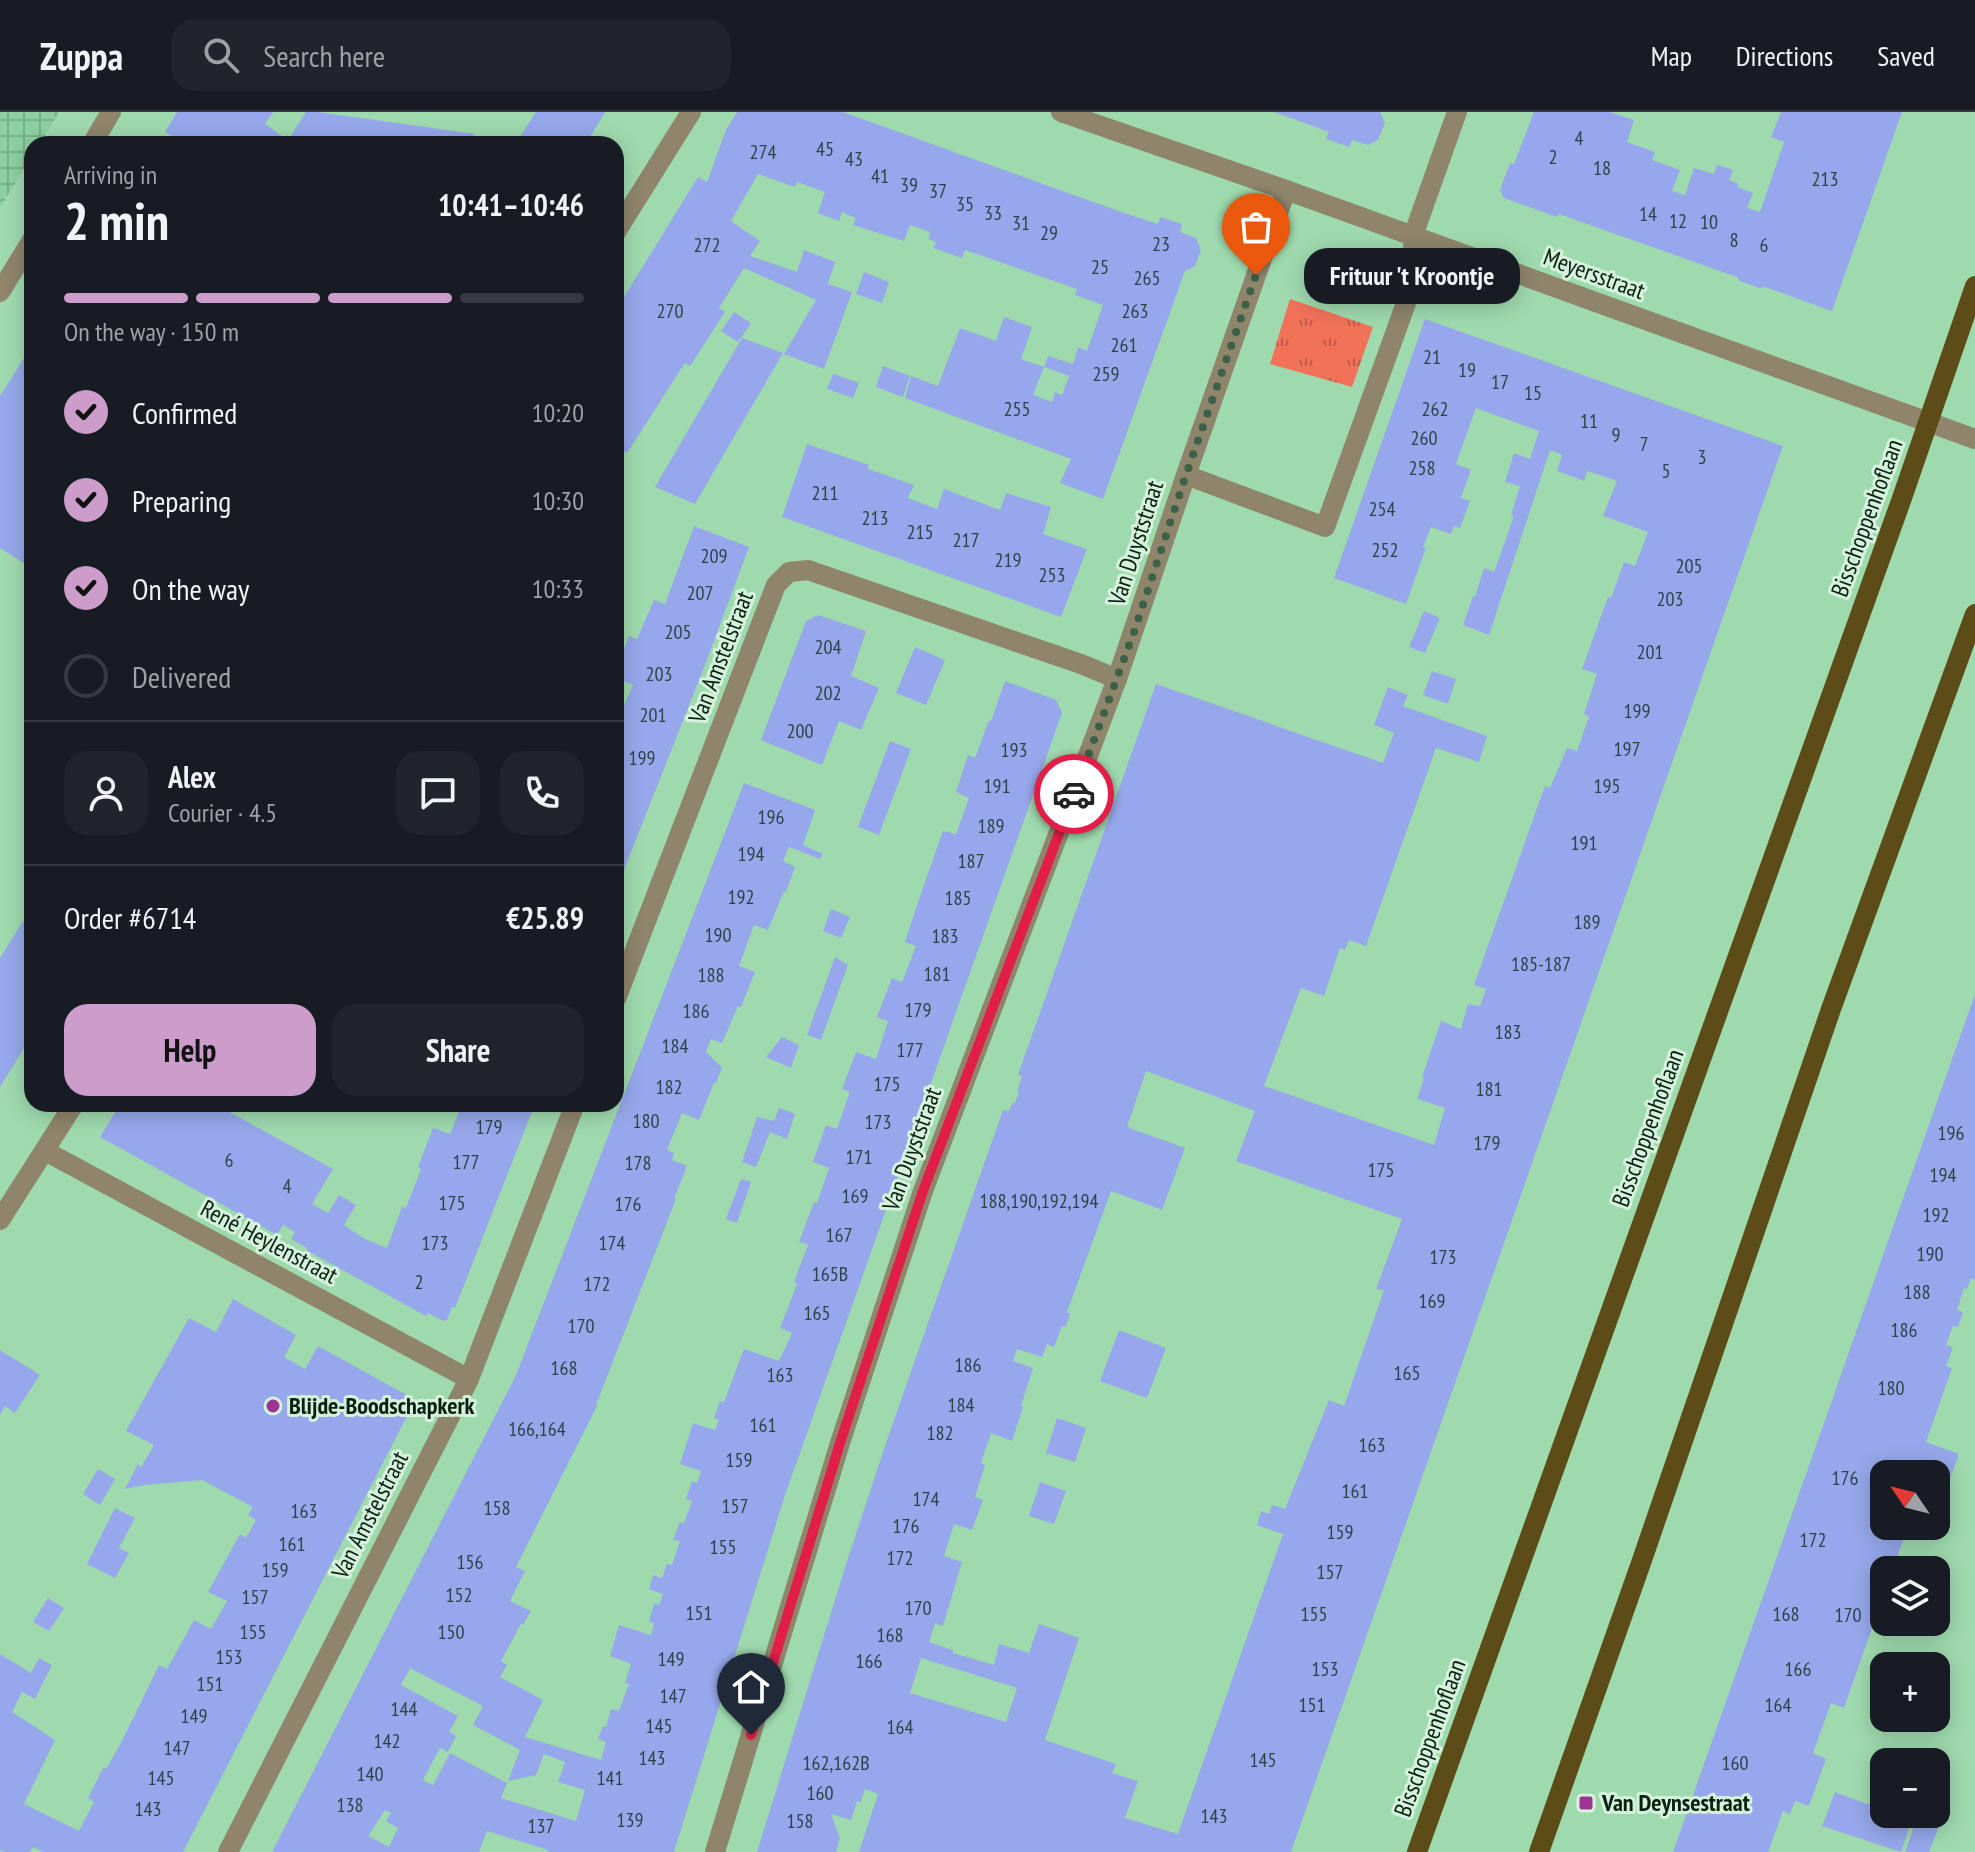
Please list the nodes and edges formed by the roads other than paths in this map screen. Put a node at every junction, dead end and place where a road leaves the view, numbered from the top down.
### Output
1 (111, 112) edge
2 (691, 112) edge
3 (1061, 112) edge
4 (1457, 112) edge
5 (97, 136) edge
6 (1286, 190) junction
7 (624, 219) edge
8 (1413, 236) junction
9 (24, 253) edge
10 (1975, 286) edge
11 (0, 292) edge
12 (1929, 421) junction
13 (1975, 439) edge
14 (1186, 475) junction
15 (1975, 614) edge
16 (1117, 679) junction
17 (624, 978) edge
18 (69, 1112) edge
19 (572, 1112) edge
20 (45, 1151) junction
21 (0, 1220) edge
22 (469, 1379) junction
23 (228, 1852) edge
24 (715, 1852) edge
25 (1417, 1852) edge
26 (1539, 1852) edge

1 - 5 street
2 - 7 street
3 - 6 street, Meyersstraat
4 - 8 street
6 - 8 street, Meyersstraat
6 - 14 street, Van Duyststraat
8 - 12 street, Meyersstraat
8 - 14 street, Van Duyststraat
9 - 11 street
10 - 12 main road, Bisschoppenhoflaan
12 - 13 street, Bisschoppenhoflaan
12 - 25 main road, Bisschoppenhoflaan
14 - 16 street, Van Duyststraat
15 - 26 main road
16 - 17 street, Van Amstelstraat
16 - 24 street, Van Duyststraat
18 - 20 street
19 - 22 street, Van Amstelstraat
20 - 21 street
20 - 22 street, René Heylenstraat
22 - 23 street, Van Amstelstraat

